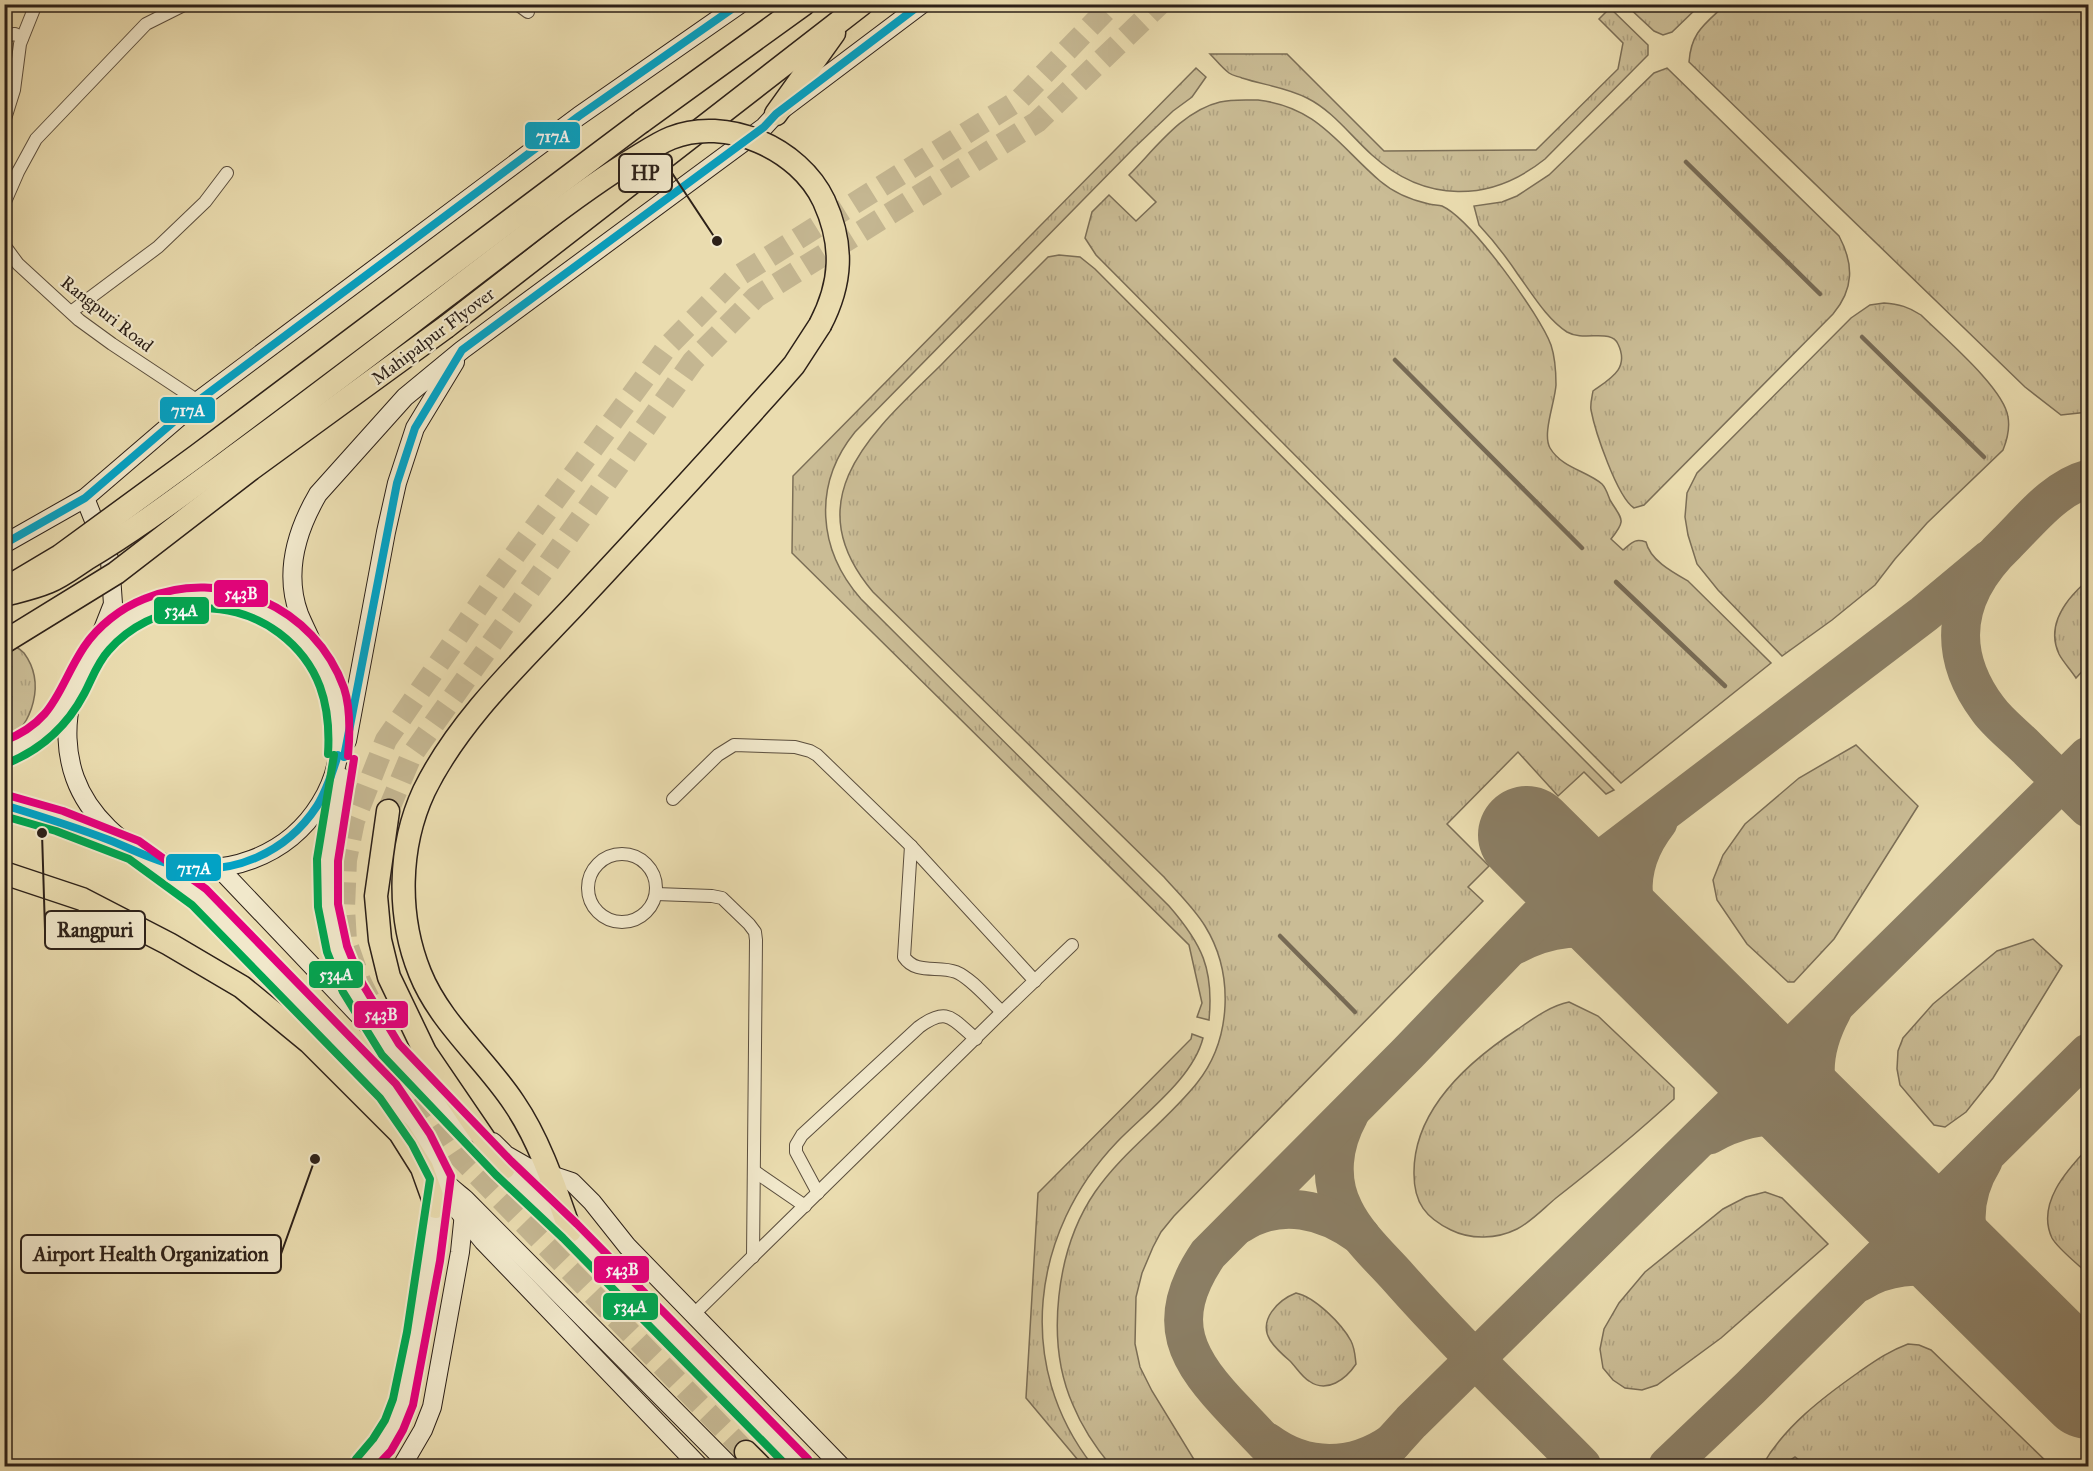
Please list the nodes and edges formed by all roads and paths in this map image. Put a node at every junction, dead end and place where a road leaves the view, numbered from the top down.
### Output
1 (36, 4) edge
2 (186, 4) edge
3 (517, 4) edge
4 (740, 4) edge
5 (804, 4) edge
6 (922, 4) edge
7 (856, 9) edge
8 (528, 12) dead end
9 (4, 36) edge
10 (22, 38) junction
11 (776, 114) junction
12 (4, 122) edge
13 (227, 173) dead end
14 (4, 204) edge
15 (4, 245) edge
16 (71, 312) junction
17 (462, 350) junction
18 (198, 401) junction
19 (85, 498) junction
20 (4, 544) edge
21 (4, 590) edge
22 (4, 595) edge
23 (4, 642) edge
24 (96, 649) junction
25 (324, 669) junction
26 (75, 688) junction
27 (4, 753) edge
28 (673, 799) dead end
29 (4, 805) edge
30 (388, 811) tunnel mouth
31 (911, 846) junction
32 (134, 850) junction
33 (219, 868) junction
34 (4, 873) edge
35 (656, 894) junction
36 (1072, 945) dead end
37 (1035, 981) junction
38 (1002, 1012) junction
39 (976, 1039) junction
40 (391, 1050) junction
41 (478, 1128) junction
42 (504, 1168) junction
43 (754, 1172) junction
44 (550, 1174) junction
45 (438, 1190) junction
46 (818, 1193) junction
47 (465, 1199) junction
48 (804, 1206) junction
49 (463, 1218) junction
50 (570, 1231) junction
51 (753, 1257) junction
52 (693, 1315) junction
53 (745, 1462) edge
54 (364, 1467) edge
55 (402, 1467) edge
56 (699, 1467) edge
57 (801, 1467) edge
58 (841, 1467) edge

1 - 10 street
2 - 14 street
3 - 8 street
4 - 18 main road
5 - 21 highway, bridge
6 - 11 main road
7 - 11 highway
7 - 23 highway, Mahipalpur Flyover, bridge
9 - 10 street
10 - 12 street
11 - 17 main road
13 - 16 street
15 - 16 street, Rangpuri Road
16 - 18 street, Rangpuri Road
17 - 25 main road
17 - 40 main road
18 - 19 main road
19 - 20 main road
19 - 24 main road
22 - 44 highway, bridge
24 - 25 main road
24 - 26 main road
25 - 33 main road
26 - 27 main road
26 - 32 main road
28 - 31 street
29 - 32 main road
30 - 41 highway
31 - 37 street
31 - 38 street
32 - 33 main road
32 - 45 main road
33 - 40 main road
34 - 45 highway
35 - 35 street
35 - 43 street
36 - 37 street
37 - 38 street
38 - 39 street
39 - 46 street
39 - 46 street
40 - 42 main road
41 - 42 highway
41 - 44 main road
42 - 50 main road
43 - 48 street
43 - 51 street
44 - 50 highway
44 - 52 main road
45 - 47 main road
45 - 49 main road
45 - 54 main road
46 - 48 street
47 - 49 main road
47 - 53 main road
48 - 51 street
49 - 55 main road
49 - 56 main road
50 - 57 main road
51 - 52 street
52 - 58 main road

